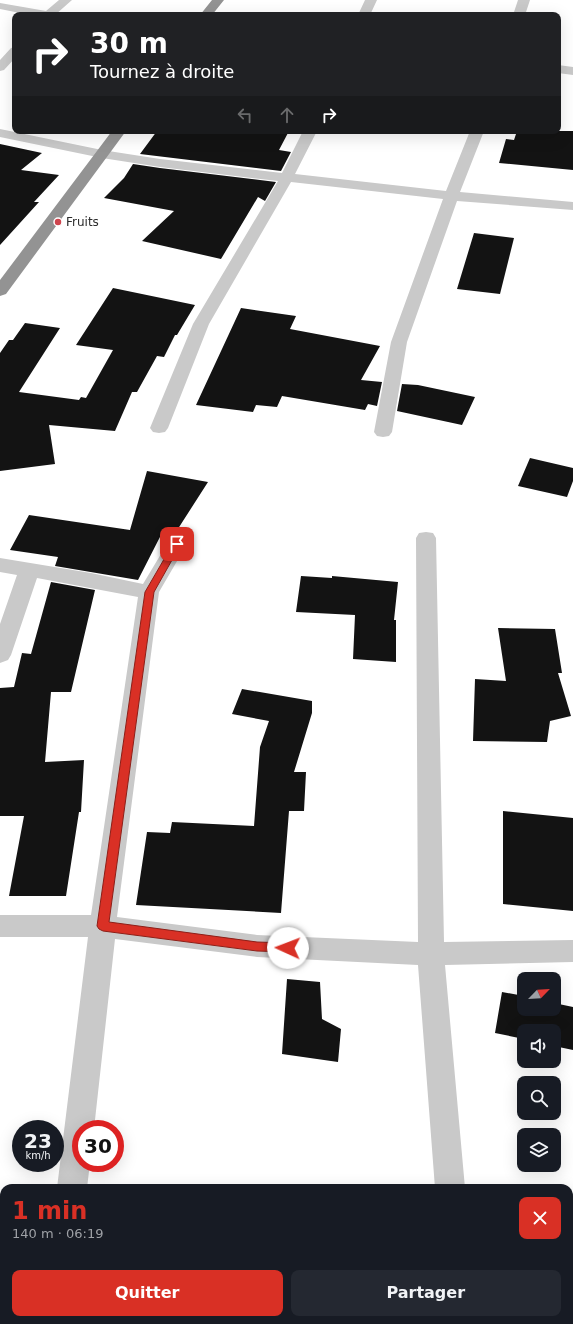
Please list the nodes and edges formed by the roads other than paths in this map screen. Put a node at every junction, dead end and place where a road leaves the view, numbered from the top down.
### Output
1 (66, 0) edge
2 (218, 0) edge
3 (371, 0) edge
4 (524, 0) edge
5 (0, 6) edge
6 (33, 12) edge
7 (52, 12) edge
8 (208, 12) edge
9 (365, 12) edge
10 (521, 12) edge
11 (12, 54) edge
12 (0, 67) edge
13 (561, 69) edge
14 (573, 71) edge
15 (0, 133) edge
16 (117, 134) edge
17 (308, 134) edge
18 (476, 134) edge
19 (102, 154) junction
20 (287, 177) junction
21 (451, 196) junction
22 (573, 206) edge
23 (0, 291) edge
24 (159, 428) dead end
25 (383, 432) dead end
26 (426, 538) dead end
27 (177, 544) dead end
28 (0, 565) edge
29 (30, 570) junction
30 (149, 592) junction
31 (0, 655) edge
32 (0, 926) edge
33 (103, 926) junction
34 (573, 951) edge
35 (431, 954) junction
36 (72, 1184) edge
37 (450, 1184) edge

1 - 7 street
2 - 8 highway
3 - 9 street
4 - 10 street
5 - 6 street
11 - 12 street
13 - 14 street
15 - 19 street
16 - 19 highway
17 - 20 street
18 - 21 street
19 - 20 street
19 - 23 highway
20 - 21 street
20 - 24 street
21 - 22 street
21 - 25 street
26 - 35 street
27 - 30 street
28 - 29 street
29 - 30 street
29 - 31 street
30 - 33 street
32 - 33 street
33 - 35 street
33 - 36 street
34 - 35 street
35 - 37 street

